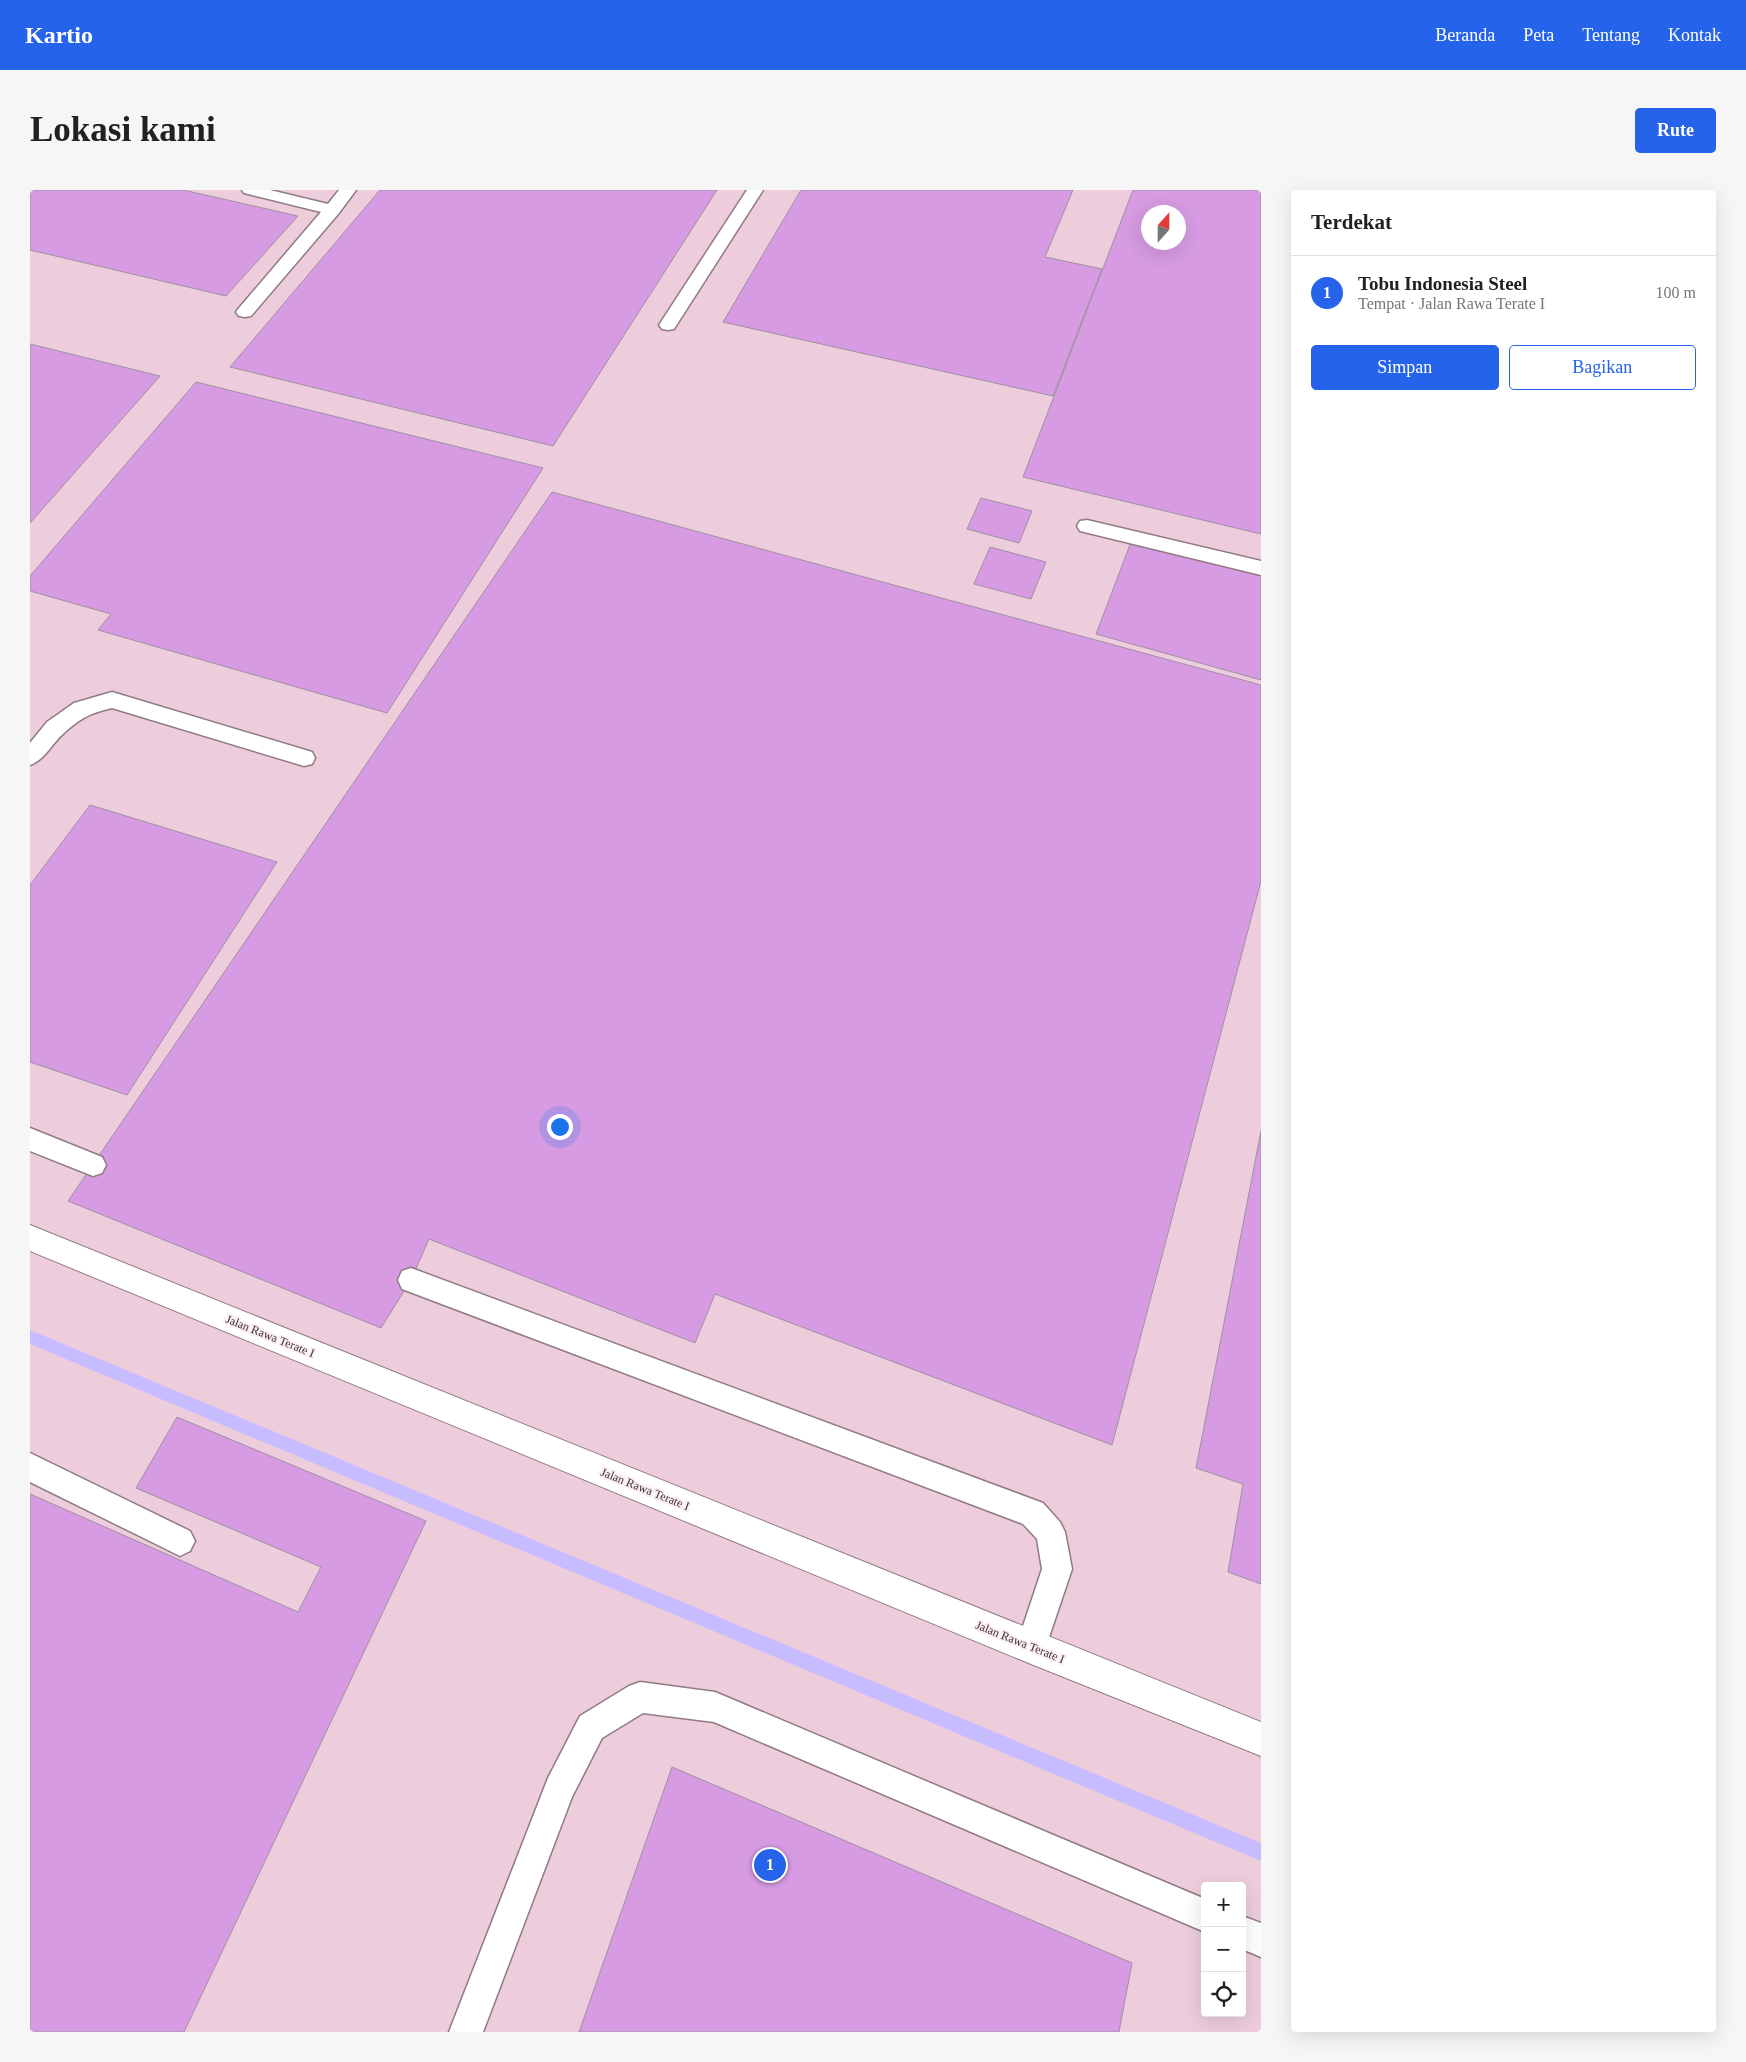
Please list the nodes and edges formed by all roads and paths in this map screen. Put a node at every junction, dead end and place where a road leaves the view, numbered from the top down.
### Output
1 (250, 190) edge
2 (348, 190) edge
3 (755, 190) edge
4 (333, 210) junction
5 (245, 312) dead end
6 (668, 325) dead end
7 (1087, 526) dead end
8 (1261, 568) edge
9 (30, 757) edge
10 (304, 758) dead end
11 (30, 1139) edge
12 (93, 1165) dead end
13 (30, 1238) edge
14 (411, 1280) dead end
15 (30, 1467) edge
16 (180, 1541) dead end
17 (1031, 1647) junction
18 (1261, 1738) edge
19 (1201, 1914) edge
20 (1246, 1934) edge
21 (1261, 1940) edge
22 (466, 2032) edge

1 - 4 lane
2 - 4 lane
3 - 6 lane
4 - 5 lane
7 - 8 lane
9 - 10 lane
11 - 12 lane
13 - 17 street, Jalan Rawa Terate I
14 - 17 lane
15 - 16 lane
17 - 18 street, Jalan Rawa Terate I
19 - 22 lane
20 - 21 lane

